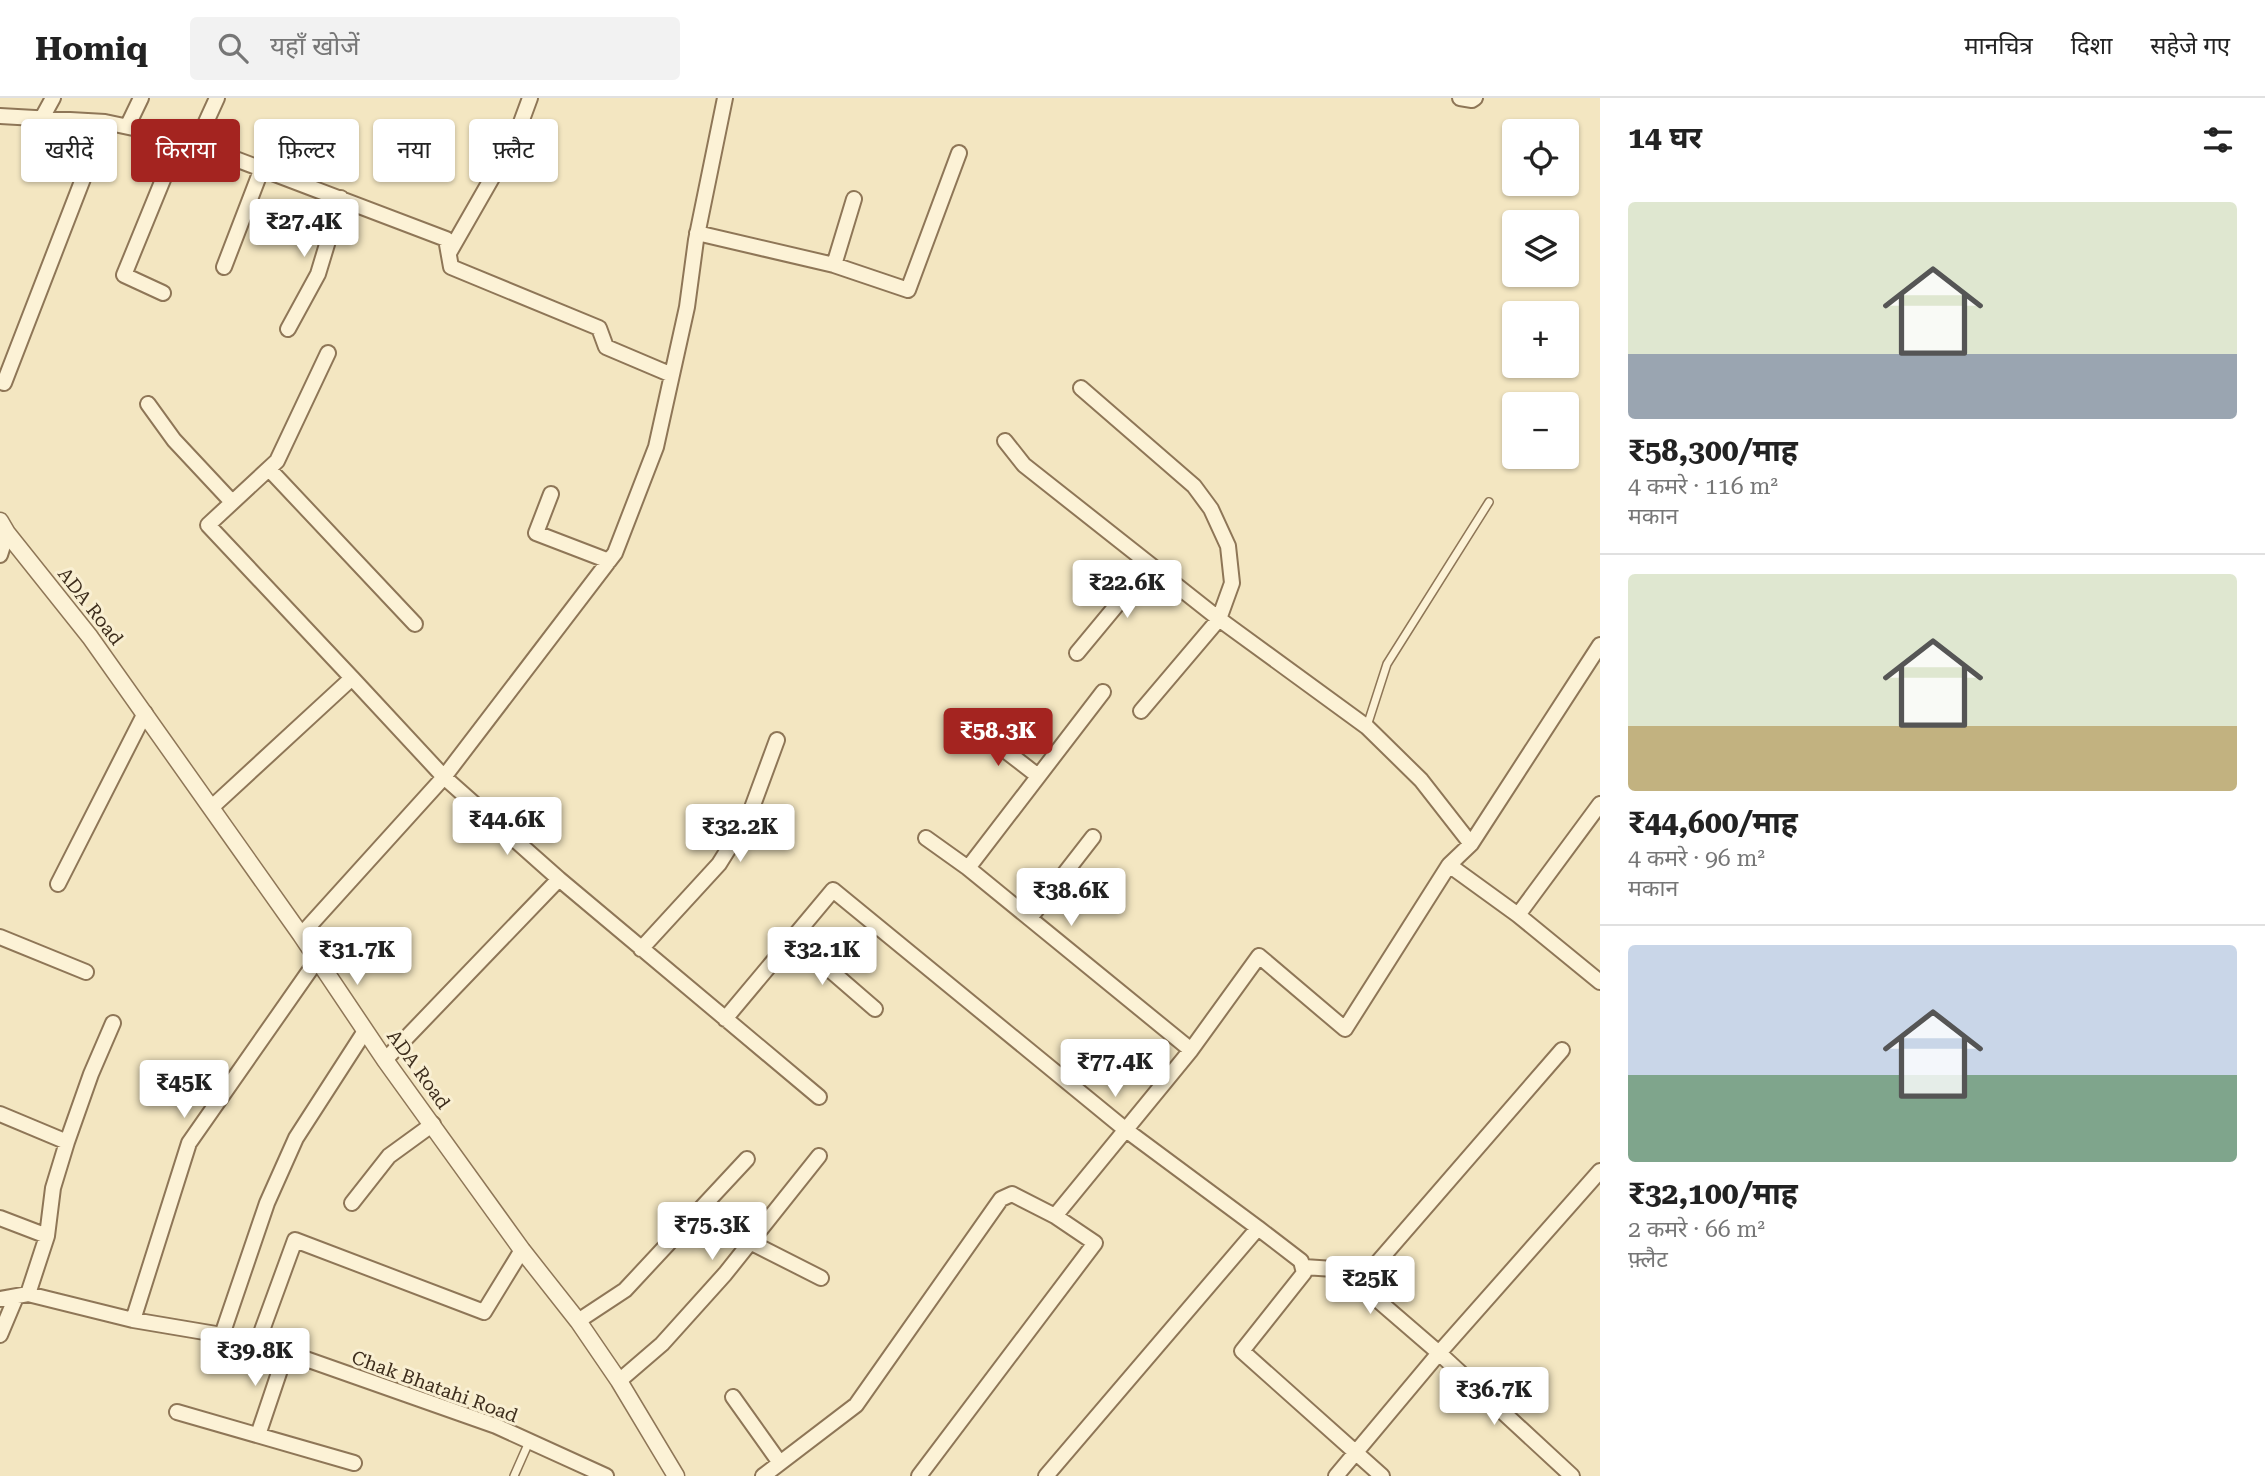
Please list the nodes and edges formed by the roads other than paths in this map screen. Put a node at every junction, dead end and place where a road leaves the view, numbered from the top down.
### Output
1 (52, 98) edge
2 (141, 98) edge
3 (217, 98) edge
4 (530, 98) edge
5 (725, 98) edge
6 (1460, 98) edge
7 (1475, 98) edge
8 (0, 116) edge
9 (42, 118) junction
10 (58, 119) edge
11 (207, 119) edge
12 (117, 124) edge
13 (128, 125) junction
14 (131, 126) edge
15 (959, 153) dead end
16 (82, 182) edge
17 (162, 182) edge
18 (257, 182) edge
19 (299, 182) edge
20 (341, 198) junction
21 (854, 199) dead end
22 (697, 233) junction
23 (449, 253) junction
24 (834, 265) junction
25 (224, 267) dead end
26 (163, 293) dead end
27 (288, 329) dead end
28 (328, 353) dead end
29 (672, 375) junction
30 (4, 383) dead end
31 (1081, 387) dead end
32 (148, 404) dead end
33 (1005, 440) dead end
34 (268, 469) junction
35 (551, 494) dead end
36 (232, 502) junction
37 (1489, 502) dead end
38 (4, 527) edge
39 (0, 555) edge
40 (609, 561) junction
41 (1150, 565) junction
42 (1219, 619) junction
43 (415, 624) dead end
44 (1600, 645) edge
45 (1077, 653) dead end
46 (352, 678) junction
47 (1103, 691) dead end
48 (1141, 711) dead end
49 (145, 713) junction
50 (1367, 727) junction
51 (981, 731) dead end
52 (777, 740) dead end
53 (1038, 776) junction
54 (444, 777) junction
55 (1600, 804) edge
56 (212, 807) junction
57 (1093, 837) dead end
58 (926, 838) dead end
59 (1471, 844) junction
60 (1449, 865) junction
61 (968, 868) junction
62 (559, 879) junction
63 (58, 884) dead end
64 (1518, 915) junction
65 (1030, 918) junction
66 (301, 935) junction
67 (0, 937) edge
68 (793, 938) junction
69 (641, 949) junction
70 (317, 960) junction
71 (86, 972) dead end
72 (1600, 982) edge
73 (875, 1009) dead end
74 (725, 1019) junction
75 (113, 1023) dead end
76 (365, 1031) junction
77 (1191, 1050) junction
78 (1562, 1050) dead end
79 (385, 1060) junction
80 (819, 1097) dead end
81 (0, 1114) edge
82 (433, 1124) junction
83 (1126, 1130) junction
84 (67, 1142) junction
85 (819, 1156) dead end
86 (747, 1159) dead end
87 (1600, 1171) edge
88 (352, 1203) dead end
89 (1055, 1216) junction
90 (0, 1218) edge
91 (1258, 1228) junction
92 (47, 1236) junction
93 (750, 1242) junction
94 (522, 1250) junction
95 (1304, 1267) junction
96 (821, 1279) dead end
97 (1359, 1284) junction
98 (22, 1296) junction
99 (0, 1299) edge
100 (133, 1320) junction
101 (579, 1321) junction
102 (0, 1335) edge
103 (222, 1335) junction
104 (257, 1345) junction
105 (286, 1352) junction
106 (1439, 1353) junction
107 (619, 1381) junction
108 (733, 1398) dead end
109 (177, 1412) dead end
110 (258, 1435) junction
111 (528, 1442) junction
112 (1356, 1454) junction
113 (354, 1463) dead end
114 (780, 1463) junction
115 (514, 1476) edge
116 (606, 1476) edge
117 (676, 1476) edge
118 (763, 1476) edge
119 (919, 1476) edge
120 (1046, 1476) edge
121 (1336, 1476) edge
122 (1382, 1476) edge
123 (1572, 1476) edge

1 - 9 street
2 - 13 street
3 - 11 street
4 - 23 street
5 - 22 street
6 - 7 street
8 - 9 street
9 - 10 street
12 - 13 street
13 - 14 street
15 - 24 street
16 - 30 street
17 - 26 street
18 - 25 street
19 - 20 street
20 - 23 street
20 - 27 street
21 - 24 street
22 - 24 street
22 - 29 street
23 - 29 street
28 - 34 street
29 - 40 street
31 - 42 street
32 - 36 street
33 - 41 street
34 - 36 street
34 - 43 street
35 - 40 street
36 - 46 street
37 - 50 lane
38 - 39 street
38 - 49 street, ADA Road
40 - 54 street
41 - 42 street
41 - 45 street
42 - 48 street
42 - 50 street
44 - 59 street
46 - 54 street
46 - 56 street
47 - 53 street
49 - 56 street, ADA Road
49 - 63 street
50 - 59 street
51 - 53 street
52 - 69 street
53 - 61 street
54 - 62 street
54 - 66 street
55 - 64 street
56 - 66 street, ADA Road
57 - 65 street
58 - 61 street
59 - 60 street
60 - 64 street
60 - 77 street
61 - 65 street
62 - 69 street
62 - 79 street
64 - 72 street
65 - 77 street
66 - 70 street, ADA Road
67 - 71 street
68 - 73 street
68 - 74 street
68 - 83 street
69 - 74 street
70 - 76 street, ADA Road
70 - 100 street
74 - 80 street
75 - 84 street
76 - 79 street, ADA Road
76 - 103 street
77 - 83 street
78 - 97 street
79 - 82 street, ADA Road
81 - 84 street
82 - 88 street
82 - 94 street, ADA Road
83 - 89 street
83 - 91 street
84 - 92 street
85 - 93 street
86 - 101 street
87 - 106 street
89 - 114 street
89 - 119 street
90 - 92 street
91 - 95 street
91 - 120 street
92 - 98 street
93 - 96 street
93 - 107 street
94 - 101 street, ADA Road
94 - 104 street
95 - 97 street
95 - 112 street
97 - 106 street
98 - 99 street, Chak Bhatahi Road
98 - 100 street, Chak Bhatahi Road
98 - 102 street
100 - 103 street, Chak Bhatahi Road
101 - 107 street, ADA Road
103 - 104 street, Chak Bhatahi Road
104 - 105 street, Chak Bhatahi Road
105 - 110 street
105 - 111 street, Chak Bhatahi Road
106 - 112 street
106 - 123 street
107 - 117 street, ADA Road
108 - 114 street
109 - 110 street
110 - 113 street
111 - 115 lane
111 - 116 street, Chak Bhatahi Road
112 - 121 street
112 - 122 street
114 - 118 street

